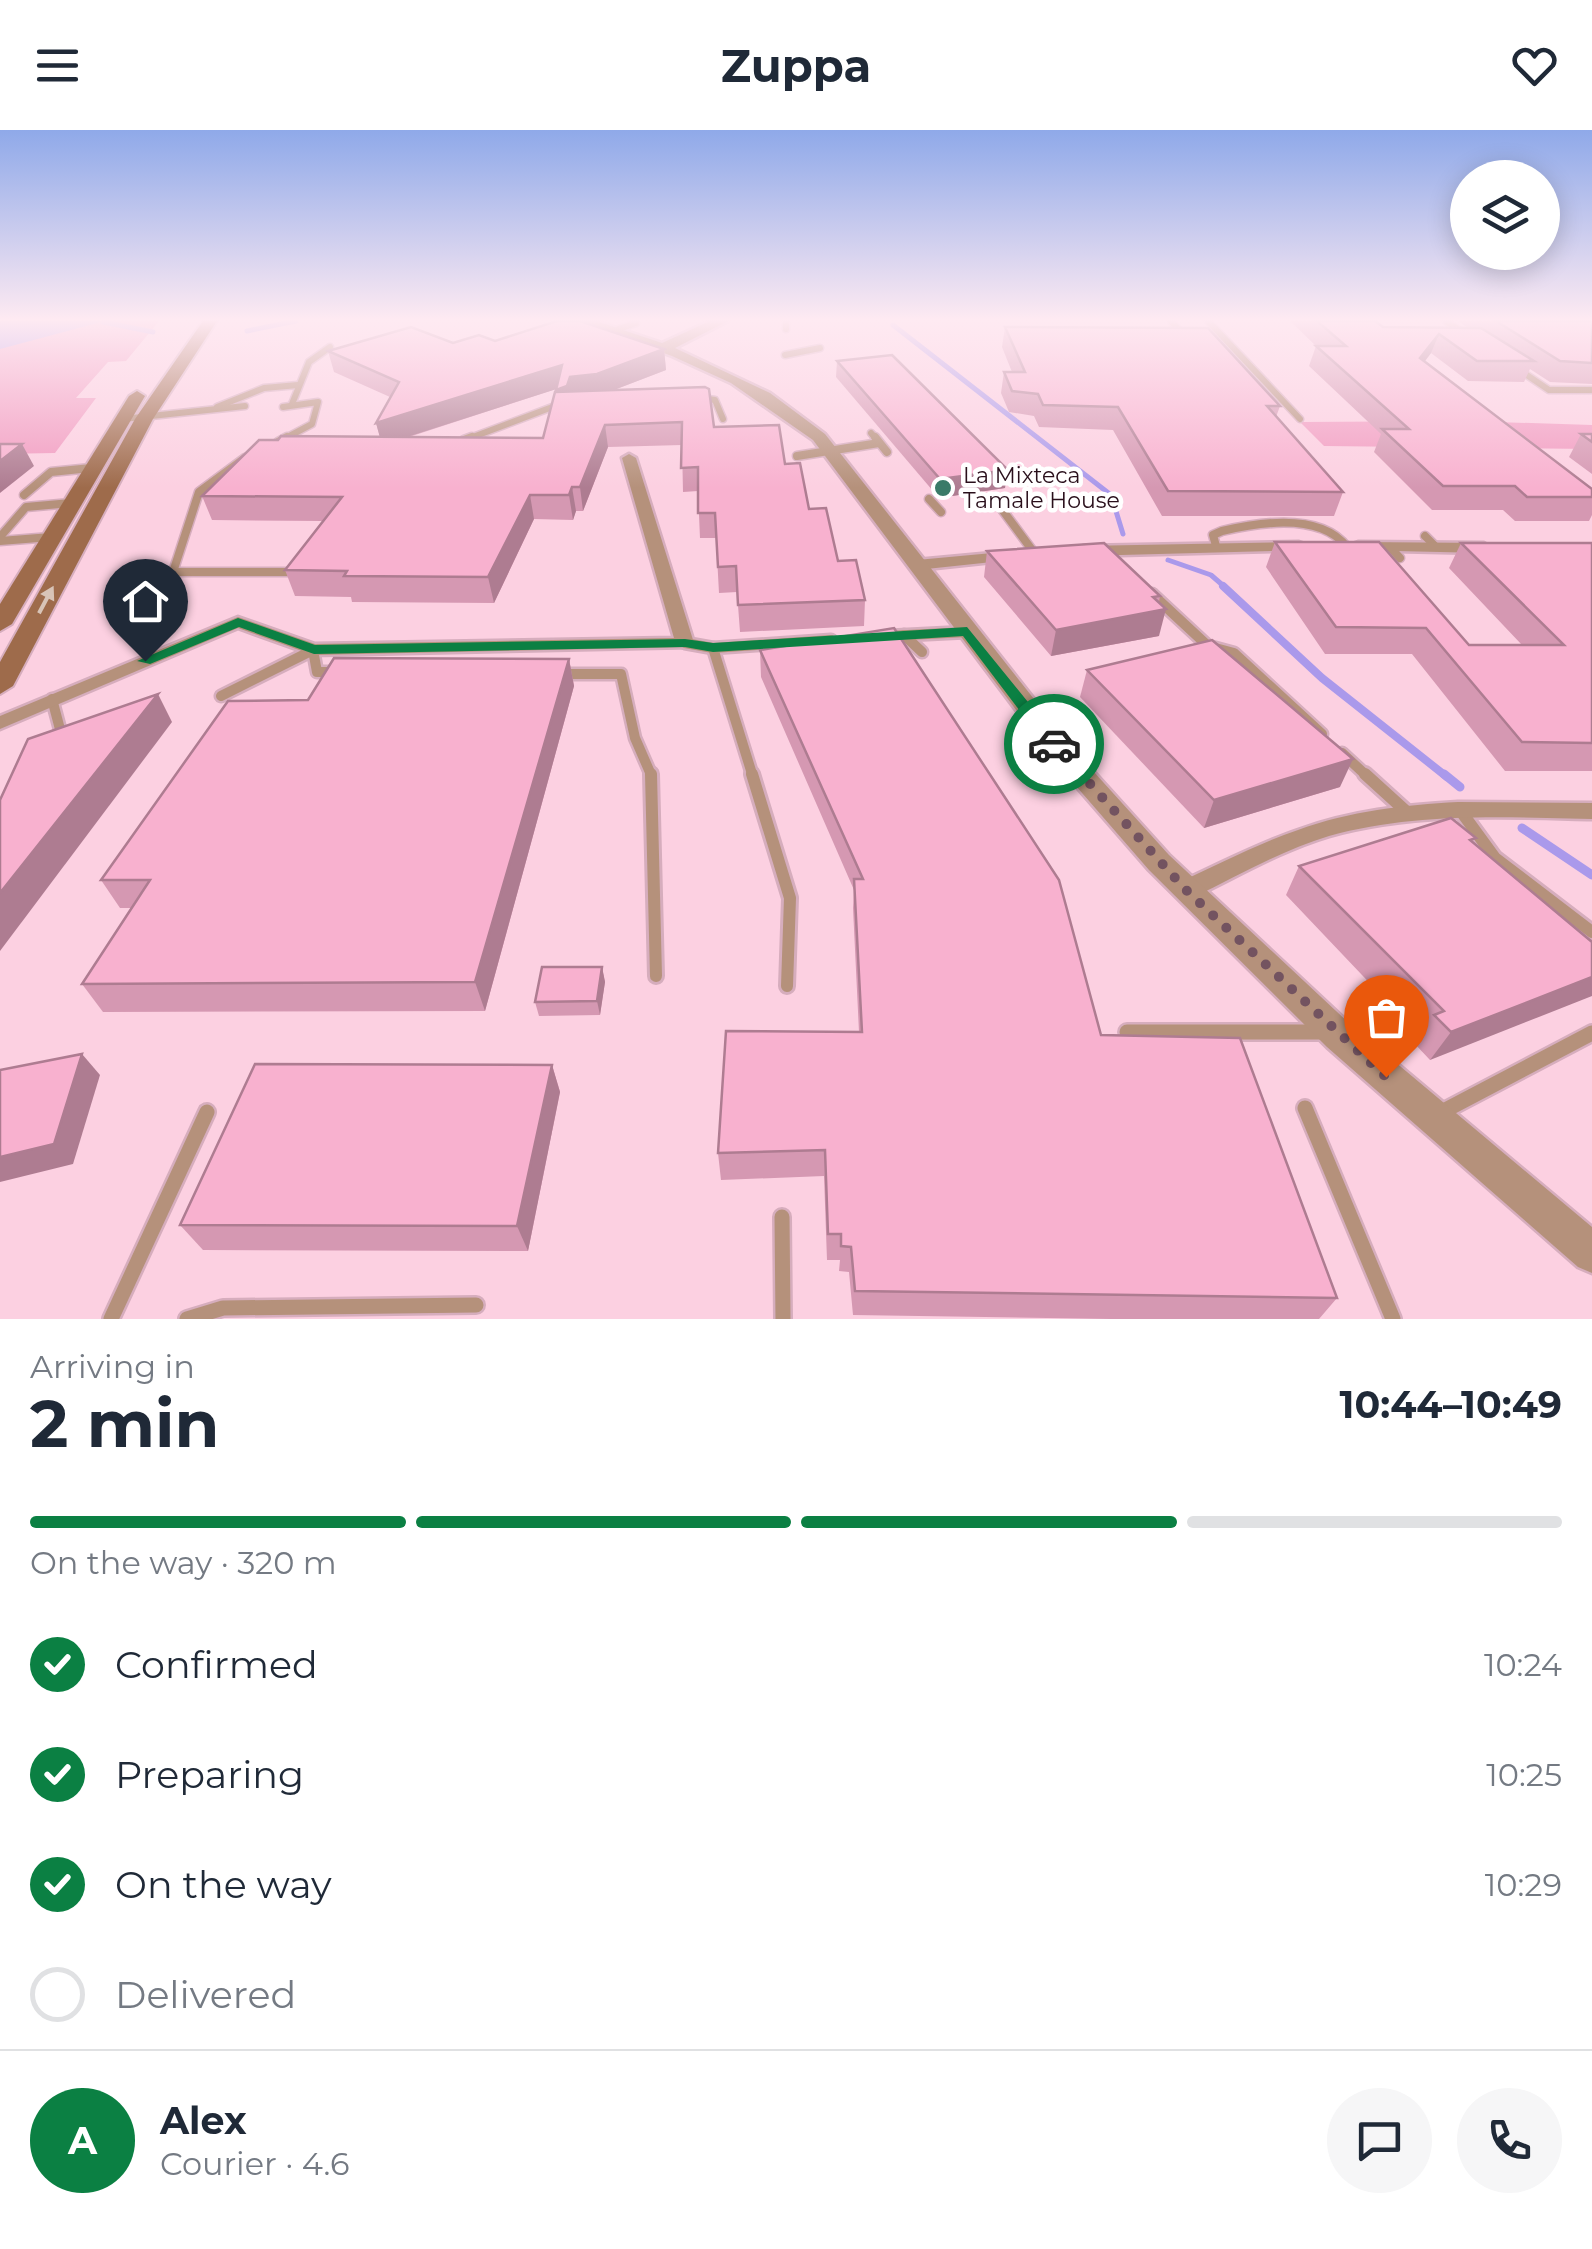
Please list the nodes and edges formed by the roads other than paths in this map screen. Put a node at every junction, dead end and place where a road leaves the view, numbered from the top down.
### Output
1 (152, 376) edge
2 (173, 376) edge
3 (303, 376) edge
4 (733, 376) edge
5 (1260, 376) edge
6 (1529, 376) edge
7 (298, 385) junction
8 (1592, 390) edge
9 (694, 396) edge
10 (555, 406) edge
11 (243, 409) dead end
12 (207, 412) junction
13 (145, 417) junction
14 (122, 419) junction
15 (723, 419) dead end
16 (1300, 419) dead end
17 (871, 433) dead end
18 (451, 443) edge
19 (879, 443) junction
20 (830, 450) junction
21 (887, 452) dead end
22 (797, 456) dead end
23 (629, 458) dead end
24 (91, 468) junction
25 (24, 494) dead end
26 (930, 500) dead end
27 (71, 503) junction
28 (998, 504) dead end
29 (941, 512) dead end
30 (52, 537) junction
31 (0, 539) edge
32 (1504, 548) edge
33 (1051, 553) junction
34 (917, 564) junction
35 (296, 572) edge
36 (1146, 588) edge
37 (0, 624) edge
38 (967, 632) junction
39 (904, 634) junction
40 (866, 637) edge
41 (846, 638) edge
42 (685, 643) junction
43 (713, 648) junction
44 (314, 650) junction
45 (922, 652) dead end
46 (355, 672) edge
47 (545, 674) edge
48 (0, 686) edge
49 (222, 696) dead end
50 (52, 700) junction
51 (0, 723) edge
52 (49, 746) edge
53 (1460, 810) junction
54 (1592, 811) edge
55 (1409, 814) junction
56 (1186, 890) junction
57 (1592, 932) edge
58 (656, 976) dead end
59 (787, 986) dead end
60 (1126, 1032) edge
61 (1335, 1032) junction
62 (1592, 1033) edge
63 (1305, 1108) dead end
64 (208, 1112) dead end
65 (1432, 1116) junction
66 (782, 1216) dead end
67 (1592, 1253) edge
68 (476, 1305) dead end
69 (111, 1319) edge
70 (187, 1319) edge
71 (784, 1319) edge
72 (1393, 1319) edge

1 - 14 main road
2 - 13 main road
3 - 7 lane
4 - 20 street
5 - 16 lane
6 - 8 lane
7 - 12 lane
7 - 35 lane
9 - 15 lane
10 - 18 lane
11 - 12 lane
12 - 13 lane
13 - 14 lane
48 -> 13 main road
14 - 24 main road
17 - 19 lane
19 - 20 lane
19 - 21 lane
20 - 22 lane
20 - 34 street
23 - 42 street
24 - 25 lane
24 - 27 main road
26 - 29 lane
27 - 30 main road
27 - 31 lane
28 - 33 lane
30 - 31 lane
30 - 37 main road
32 - 33 street
33 - 34 street
34 - 38 street
36 - 55 lane
38 - 39 lane
38 - 56 street
39 - 40 lane
39 - 45 lane
41 - 43 lane
42 - 43 lane
42 - 44 street
43 - 59 lane
44 - 46 lane
44 - 49 lane
44 - 50 street
47 - 58 lane
50 - 51 street
50 - 52 lane
53 - 54 street
53 - 55 street
53 - 57 lane
55 - 56 street
56 - 61 street
60 - 61 lane
61 - 65 street
62 - 65 lane
63 - 72 lane
64 - 69 lane
65 - 67 street
66 - 71 lane
68 - 70 lane

